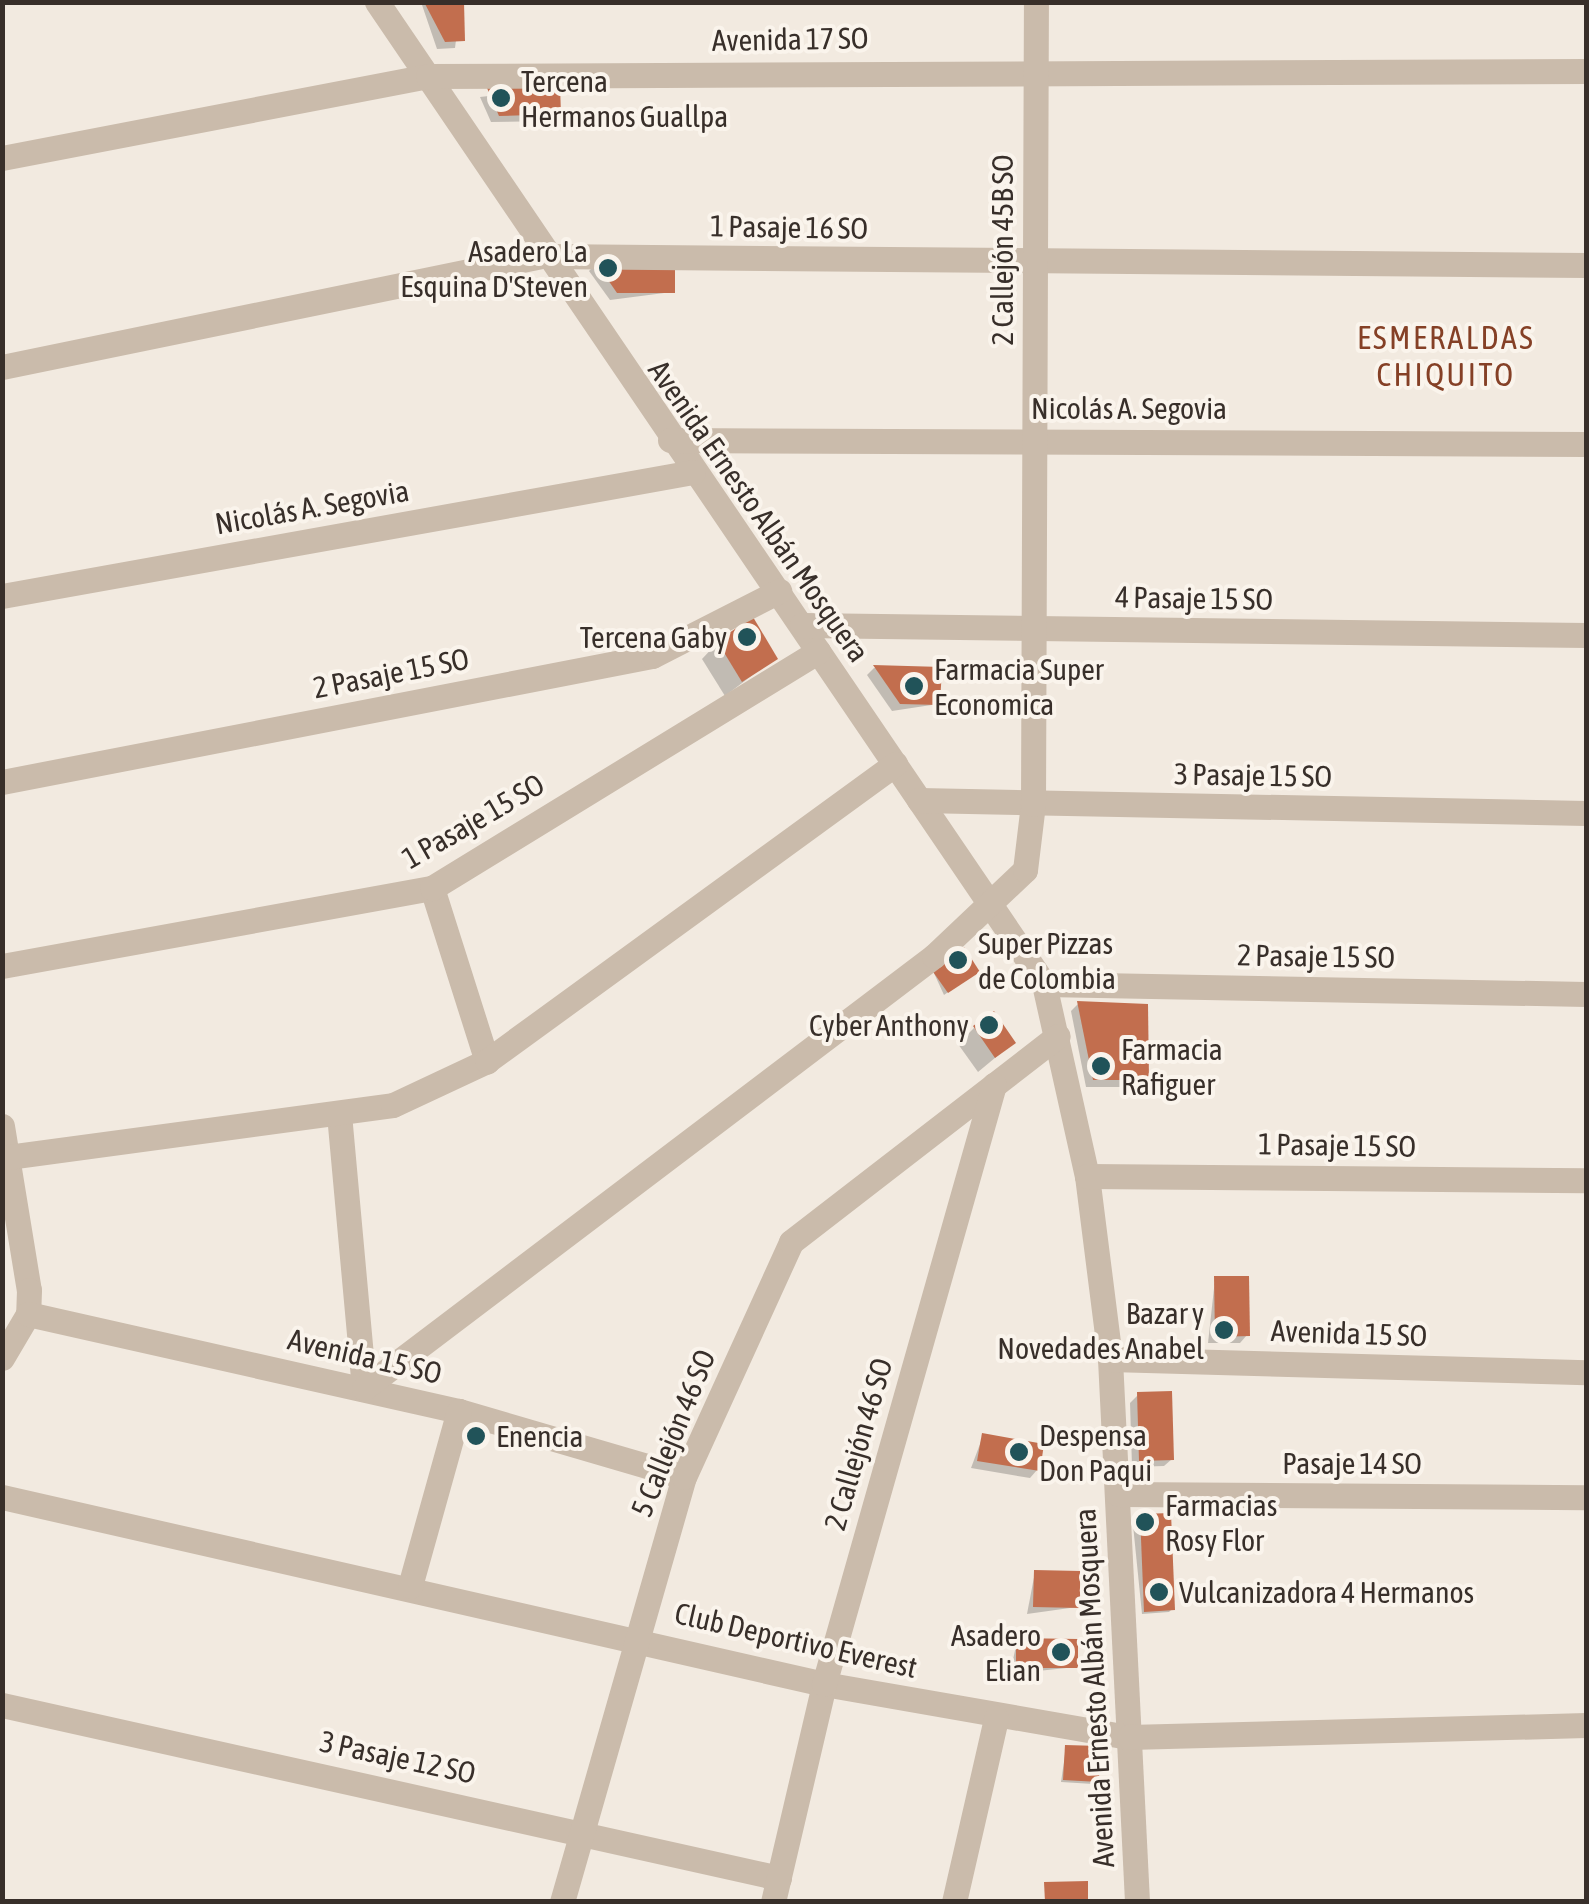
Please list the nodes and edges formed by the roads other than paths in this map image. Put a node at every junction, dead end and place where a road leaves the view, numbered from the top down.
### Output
1 (378, 2) edge
2 (1036, 2) edge
3 (1036, 68) junction
4 (1586, 71) edge
5 (428, 76) junction
6 (2, 158) edge
7 (542, 256) junction
8 (1035, 264) junction
9 (1586, 265) edge
10 (2, 367) edge
11 (1034, 439) junction
12 (670, 440) junction
13 (1586, 444) edge
14 (693, 472) junction
15 (779, 592) junction
16 (2, 596) edge
17 (802, 625) junction
18 (1034, 629) junction
19 (1586, 634) edge
20 (818, 651) junction
21 (894, 764) junction
22 (2, 782) edge
23 (919, 800) junction
24 (1033, 804) junction
25 (1586, 813) edge
26 (432, 888) junction
27 (994, 906) junction
28 (2, 966) edge
29 (1044, 984) junction
30 (1586, 994) edge
31 (1058, 1036) junction
32 (486, 1061) junction
33 (994, 1085) junction
34 (339, 1114) junction
35 (2, 1126) edge
36 (8, 1157) junction
37 (1087, 1176) junction
38 (1586, 1180) edge
39 (28, 1314) junction
40 (2, 1358) edge
41 (1110, 1359) junction
42 (1586, 1372) edge
43 (364, 1388) junction
44 (459, 1411) junction
45 (684, 1477) junction
46 (1118, 1494) junction
47 (2, 1497) edge
48 (1586, 1498) edge
49 (410, 1586) junction
50 (635, 1634) junction
51 (824, 1684) junction
52 (2, 1705) edge
53 (996, 1718) junction
54 (1586, 1725) edge
55 (1129, 1737) junction
56 (581, 1830) junction
57 (776, 1890) edge
58 (562, 1902) edge
59 (954, 1902) edge
60 (1137, 1902) edge

1 - 5 street, Avenida Ernesto Albán Mosquera
2 - 3 street, 2 Callejón 45B SO
3 - 4 street, Avenida 17 SO
3 - 5 street, Avenida 17 SO
3 - 8 street, 2 Callejón 45B SO
5 - 6 street, Avenida 17 SO
5 - 7 street, Avenida Ernesto Albán Mosquera
7 - 8 street, 1 Pasaje 16 SO
7 - 10 street, 1 Pasaje 16 SO
7 - 12 street, Avenida Ernesto Albán Mosquera
8 - 9 street, 1 Pasaje 16 SO
8 - 11 street, 2 Callejón 45B SO
11 - 12 street, Nicolás A. Segovia
11 - 13 street, Nicolás A. Segovia
11 - 18 street, 2 Callejón 45B SO
12 - 14 street, Avenida Ernesto Albán Mosquera
14 - 15 street, Avenida Ernesto Albán Mosquera
14 - 16 street, Nicolás A. Segovia
15 - 17 street, Avenida Ernesto Albán Mosquera
15 - 22 street, 2 Pasaje 15 SO
17 - 18 street, 4 Pasaje 15 SO
17 - 20 street, Avenida Ernesto Albán Mosquera
18 - 19 street, 4 Pasaje 15 SO
18 - 24 street, 2 Callejón 45B SO
20 - 21 street, Avenida Ernesto Albán Mosquera
20 - 26 street, 1 Pasaje 15 SO
21 - 23 street, Avenida Ernesto Albán Mosquera
21 - 32 street
23 - 24 street, 3 Pasaje 15 SO
23 - 27 street, Avenida Ernesto Albán Mosquera
24 - 25 street, 3 Pasaje 15 SO
24 - 27 street, 2 Callejón 45B SO
26 - 28 street, 1 Pasaje 15 SO
26 - 32 street
27 - 29 street, Avenida Ernesto Albán Mosquera
27 - 43 street, 2 Callejón 45B SO
29 - 30 street, 2 Pasaje 15 SO
29 - 31 street, Avenida Ernesto Albán Mosquera
31 - 33 street
31 - 37 street, Avenida Ernesto Albán Mosquera
32 - 34 street
33 - 45 street, 5 Callejón 46 SO
33 - 51 street, 2 Callejón 46 SO
34 - 36 street
34 - 43 street
35 - 36 street
36 - 39 street
37 - 38 street, 1 Pasaje 15 SO
37 - 41 street, Avenida Ernesto Albán Mosquera
39 - 40 street
39 - 43 street, Avenida 15 SO
41 - 42 street, Avenida 15 SO
41 - 46 street, Avenida Ernesto Albán Mosquera
43 - 44 street, Avenida 15 SO
44 - 45 street, Avenida 15 SO
44 - 49 street
45 - 50 street, 5 Callejón 46 SO
46 - 48 street, Pasaje 14 SO
46 - 55 street, Avenida Ernesto Albán Mosquera
47 - 49 street, Club Deportivo Everest
49 - 50 street, Club Deportivo Everest
50 - 51 street, Club Deportivo Everest
50 - 56 street, 5 Callejón 46 SO
51 - 53 street, Club Deportivo Everest
51 - 57 street, 2 Callejón 46 SO
52 - 56 street, 3 Pasaje 12 SO
53 - 55 street, Club Deportivo Everest
53 - 59 street
54 - 55 street, Club Deportivo Everest
55 - 60 street, Avenida Ernesto Albán Mosquera
56 - 57 street, 3 Pasaje 12 SO
56 - 58 street, 5 Callejón 46 SO

